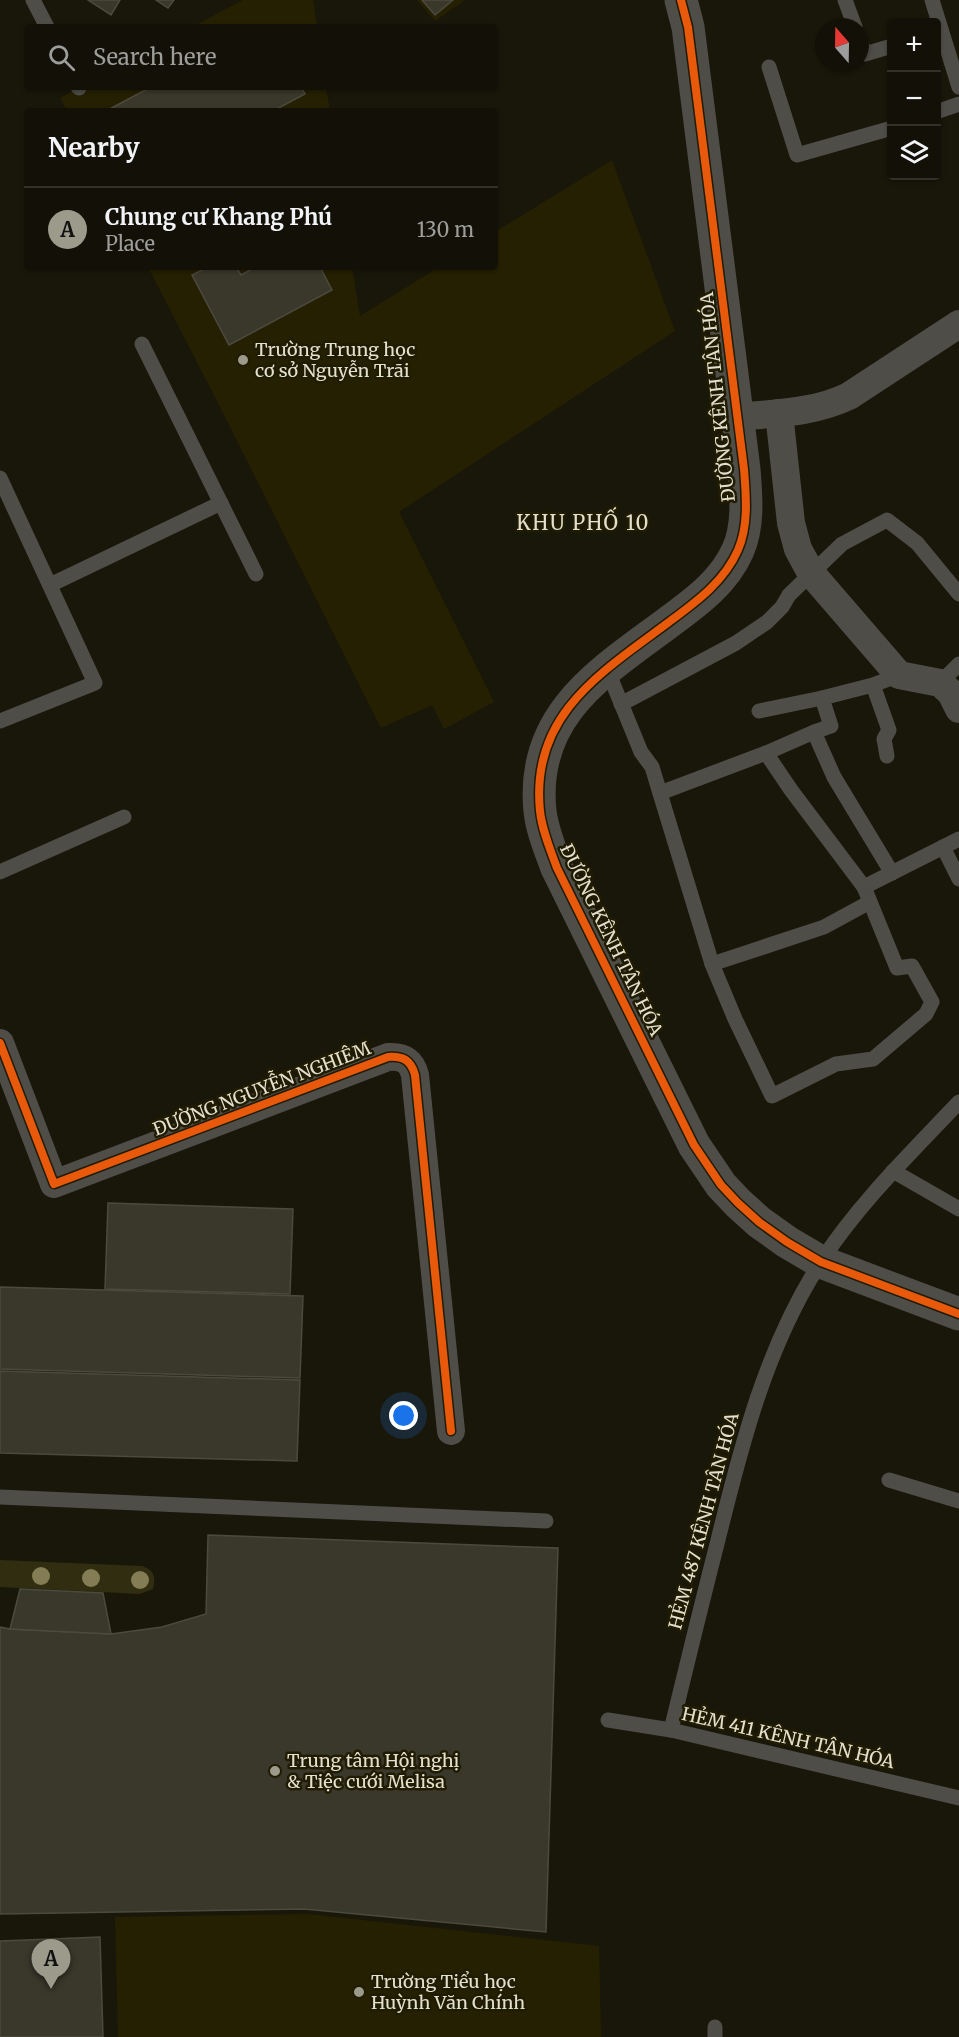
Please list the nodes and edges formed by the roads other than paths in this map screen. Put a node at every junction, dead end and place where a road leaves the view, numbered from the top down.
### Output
1 (681, 0) edge
2 (845, 0) edge
3 (932, 0) edge
4 (38, 3) edge
5 (852, 18) edge
6 (936, 18) edge
7 (46, 24) edge
8 (941, 38) edge
9 (887, 47) edge
10 (869, 53) edge
11 (769, 67) dead end
12 (958, 83) edge
13 (959, 104) edge
14 (941, 110) edge
15 (887, 129) edge
16 (956, 332) edge
17 (142, 344) dead end
18 (779, 413) junction
19 (738, 417) junction
20 (0, 478) edge
21 (221, 503) junction
22 (811, 573) junction
23 (256, 574) dead end
24 (50, 585) junction
25 (959, 594) edge
26 (606, 669) junction
27 (949, 673) edge
28 (886, 680) junction
29 (822, 699) junction
30 (621, 704) junction
31 (959, 709) edge
32 (759, 711) dead end
33 (0, 721) edge
34 (814, 732) junction
35 (766, 753) junction
36 (887, 756) dead end
37 (660, 793) junction
38 (124, 817) dead end
39 (959, 839) edge
40 (943, 847) junction
41 (0, 872) edge
42 (892, 873) junction
43 (959, 879) edge
44 (864, 887) junction
45 (870, 902) junction
46 (712, 964) junction
47 (0, 1043) edge
48 (959, 1102) edge
49 (893, 1171) junction
50 (959, 1209) edge
51 (821, 1262) junction
52 (959, 1314) edge
53 (451, 1431) dead end
54 (889, 1480) dead end
55 (0, 1497) edge
56 (959, 1502) edge
57 (546, 1521) dead end
58 (608, 1720) dead end
59 (671, 1730) junction
60 (959, 1798) edge

1 - 19 street, ĐƯỜNG KÊNH TÂN HÓA
2 - 5 lane
3 - 6 lane
4 - 7 lane
8 - 12 lane
9 - 10 lane
11 - 15 lane
13 - 14 lane
16 - 18 street
17 - 21 lane
18 - 19 street
18 - 22 street
19 - 26 street, ĐƯỜNG KÊNH TÂN HÓA
20 - 24 lane
21 - 23 lane
21 - 24 lane
22 - 25 lane
22 - 28 street
22 - 30 lane
24 - 33 lane
26 - 30 lane
26 - 51 street, ĐƯỜNG KÊNH TÂN HÓA
27 - 28 street
27 - 31 street
28 - 29 lane
28 - 36 lane
29 - 32 lane
29 - 34 lane
30 - 37 lane
34 - 35 lane
34 - 42 lane
35 - 37 lane
35 - 44 lane
37 - 46 lane
38 - 41 lane
39 - 40 lane
40 - 42 lane
40 - 43 lane
42 - 44 lane
44 - 45 lane
45 - 46 lane
45 - 46 lane
47 - 53 street, ĐƯỜNG NGUYỄN NGHIÊM
48 - 49 lane, HẺM 487 KÊNH TÂN HÓA
49 - 50 lane
49 - 51 lane, HẺM 487 KÊNH TÂN HÓA
51 - 52 street, ĐƯỜNG KÊNH TÂN HÓA
51 - 59 lane, HẺM 487 KÊNH TÂN HÓA
54 - 56 lane
55 - 57 lane
58 - 59 lane, HẺM 411 KÊNH TÂN HÓA
59 - 60 lane, HẺM 411 KÊNH TÂN HÓA

